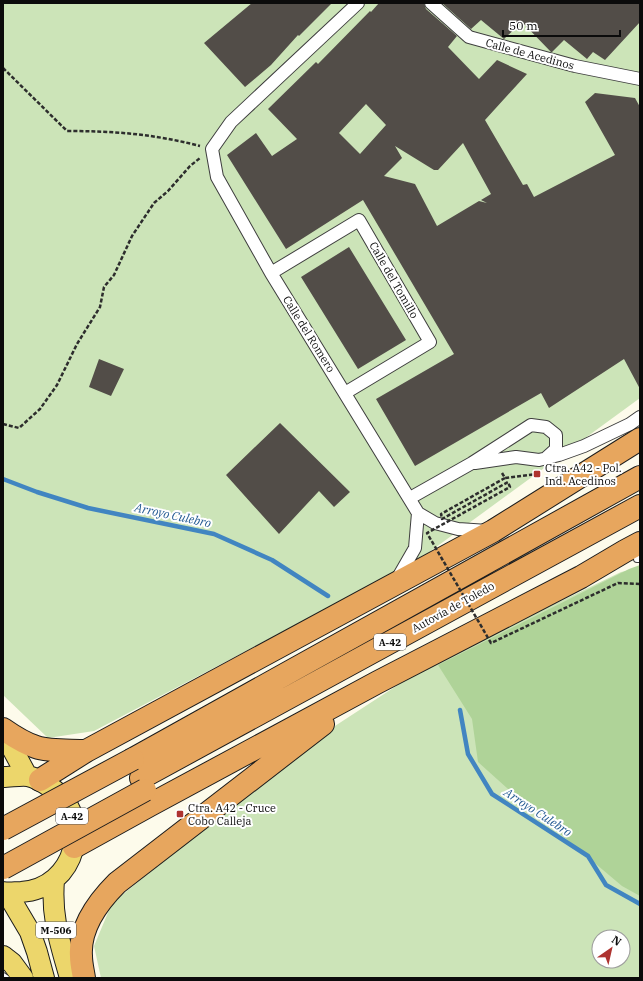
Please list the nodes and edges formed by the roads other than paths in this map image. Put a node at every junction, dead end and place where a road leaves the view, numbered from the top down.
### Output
1 (358, 3) edge
2 (432, 3) edge
3 (640, 79) edge
4 (271, 273) junction
5 (345, 393) junction
6 (640, 417) edge
7 (640, 439) edge
8 (546, 458) junction
9 (472, 463) junction
10 (640, 477) edge
11 (410, 498) junction
12 (640, 506) edge
13 (418, 513) junction
14 (493, 531) junction
15 (638, 542) edge
16 (394, 584) junction
17 (378, 682) junction
18 (3, 729) edge
19 (3, 736) edge
20 (86, 751) junction
21 (139, 776) junction
22 (3, 777) edge
23 (34, 778) junction
24 (3, 829) edge
25 (74, 848) junction
26 (3, 855) edge
27 (3, 868) edge
28 (54, 880) junction
29 (4, 892) edge
30 (3, 956) edge
31 (3, 976) edge
32 (6, 978) edge
33 (23, 978) edge
34 (44, 978) edge
35 (70, 978) edge
36 (84, 978) edge

1 - 4 street, Calle del Romero
2 - 3 street, Calle de Acedinos
4 - 5 street, Calle del Romero
4 - 5 street, Calle del Tomillo
5 - 11 street, Calle del Romero
6 - 8 street
7 - 14 highway
8 - 9 street
8 - 9 street
9 - 11 street
10 - 21 highway, A-42
11 - 13 street, Calle del Romero
12 - 21 highway, Autovía de Toledo / A-42
13 - 14 street
13 - 16 street
14 - 16 highway
15 - 17 highway
15 - 21 highway
16 - 20 highway
17 - 25 highway
17 - 36 highway
18 - 20 highway
19 - 23 main road, M-506
20 - 23 highway
21 - 24 highway, A-42, bridge
21 - 26 highway, A-42
21 - 27 highway, bridge
22 - 23 main road
23 - 25 main road, M-506
25 - 28 main road, M-506
28 - 29 main road, M-506
28 - 35 main road, M-506
29 - 34 main road, M-506
30 - 33 main road
31 - 32 lane

